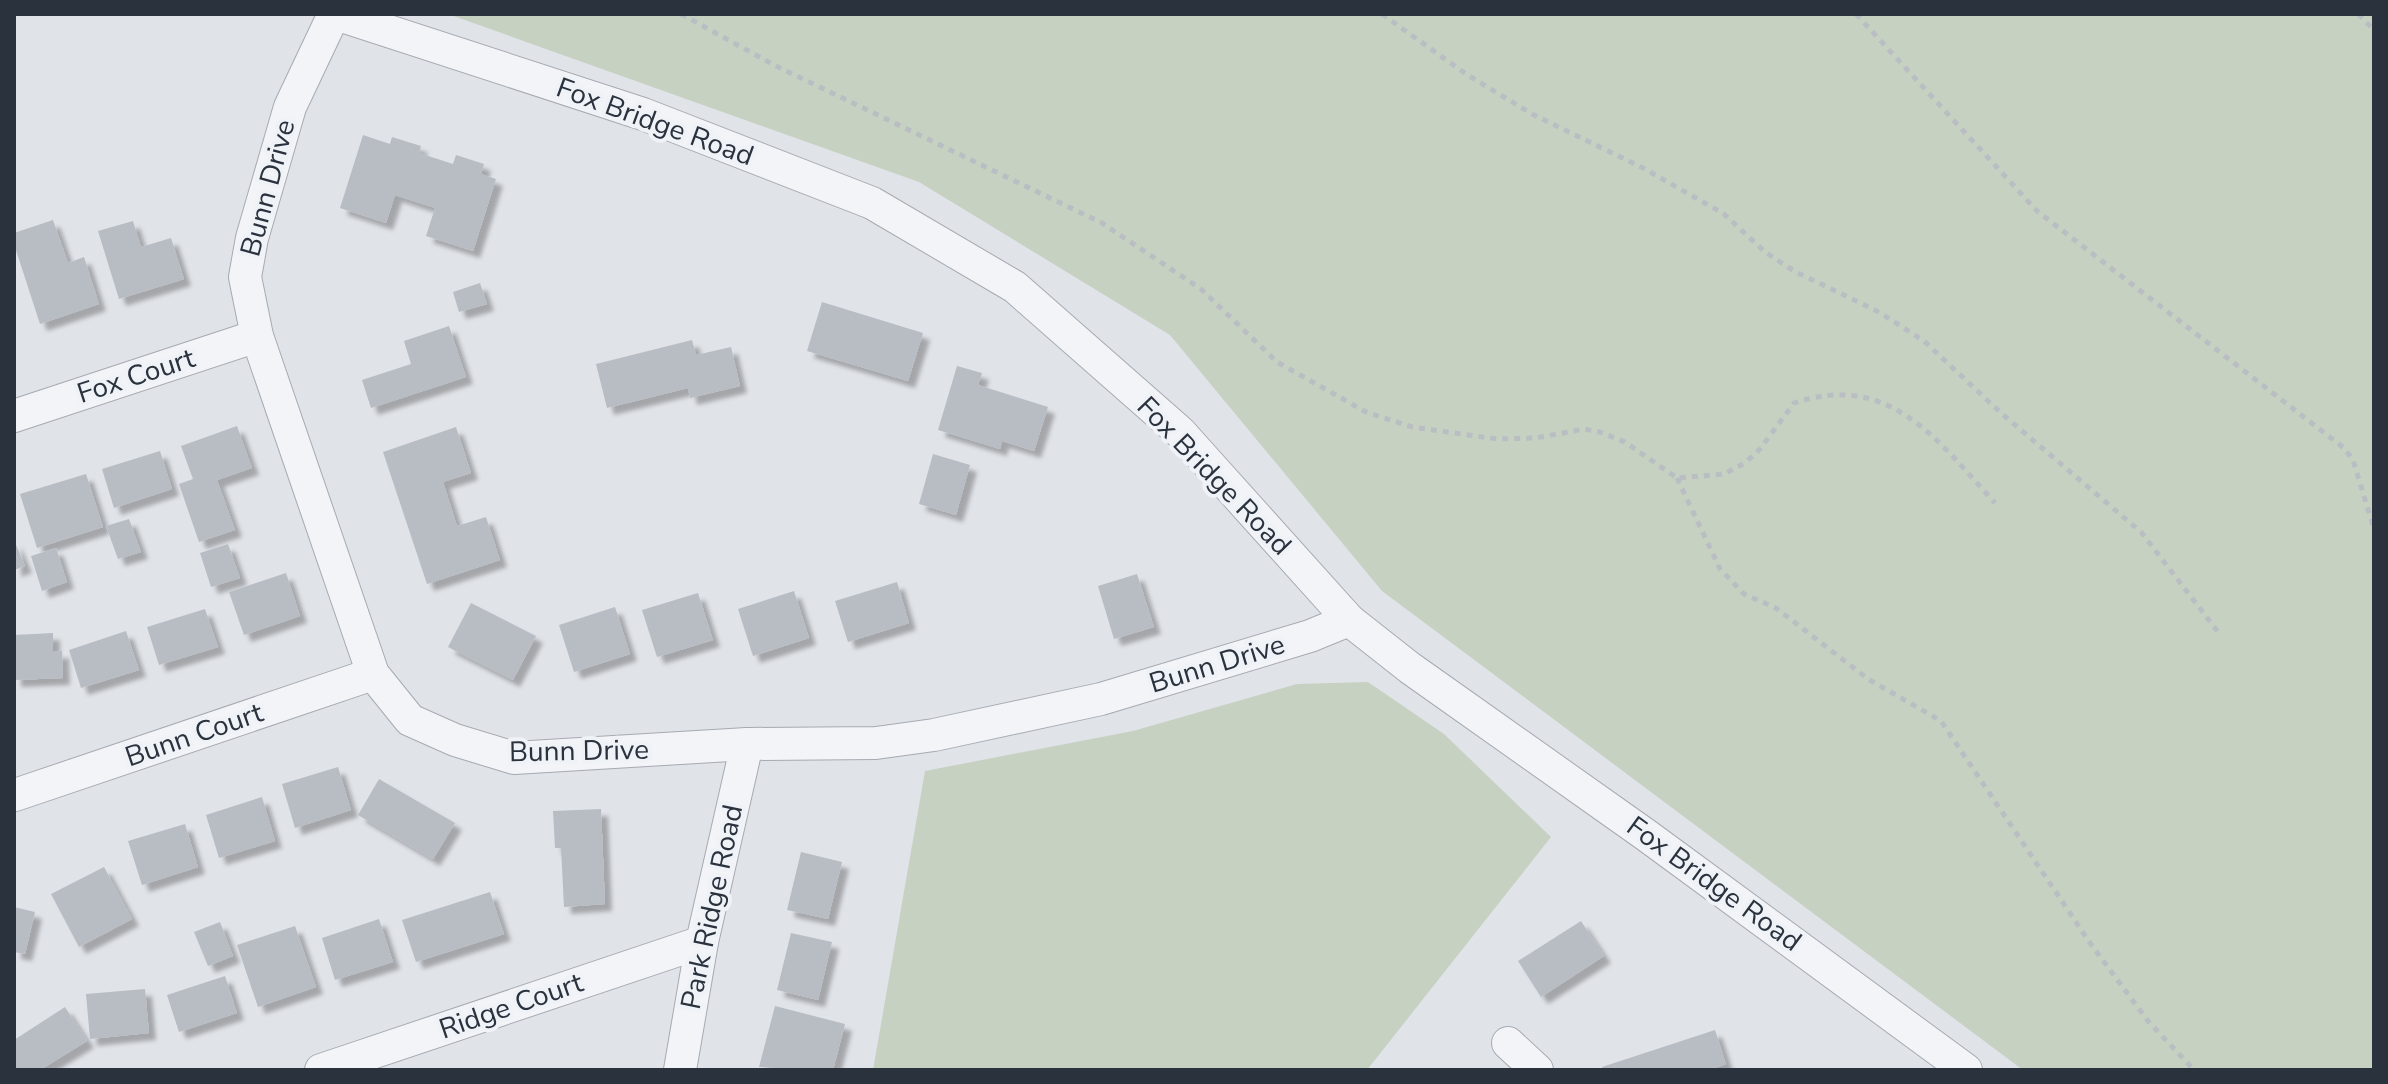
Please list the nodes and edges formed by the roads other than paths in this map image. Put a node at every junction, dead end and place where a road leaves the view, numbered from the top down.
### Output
1 (335, 14) edge
2 (257, 336) junction
3 (14, 416) edge
4 (1349, 620) junction
5 (373, 674) junction
6 (747, 744) junction
7 (15, 795) edge
8 (702, 942) junction
9 (1508, 1043) dead end
10 (321, 1070) edge
11 (680, 1070) edge
12 (1537, 1070) edge
13 (1966, 1070) edge

1 - 2 street, Bunn Drive
1 - 4 street, Fox Bridge Road
2 - 3 street, Fox Court
2 - 5 street, Bunn Drive
4 - 6 street, Bunn Drive
4 - 13 street, Fox Bridge Road
5 - 6 street, Bunn Drive
5 - 7 street, Bunn Court
6 - 8 street, Park Ridge Road
8 - 10 street, Ridge Court
8 - 11 street, Park Ridge Road
9 - 12 street

